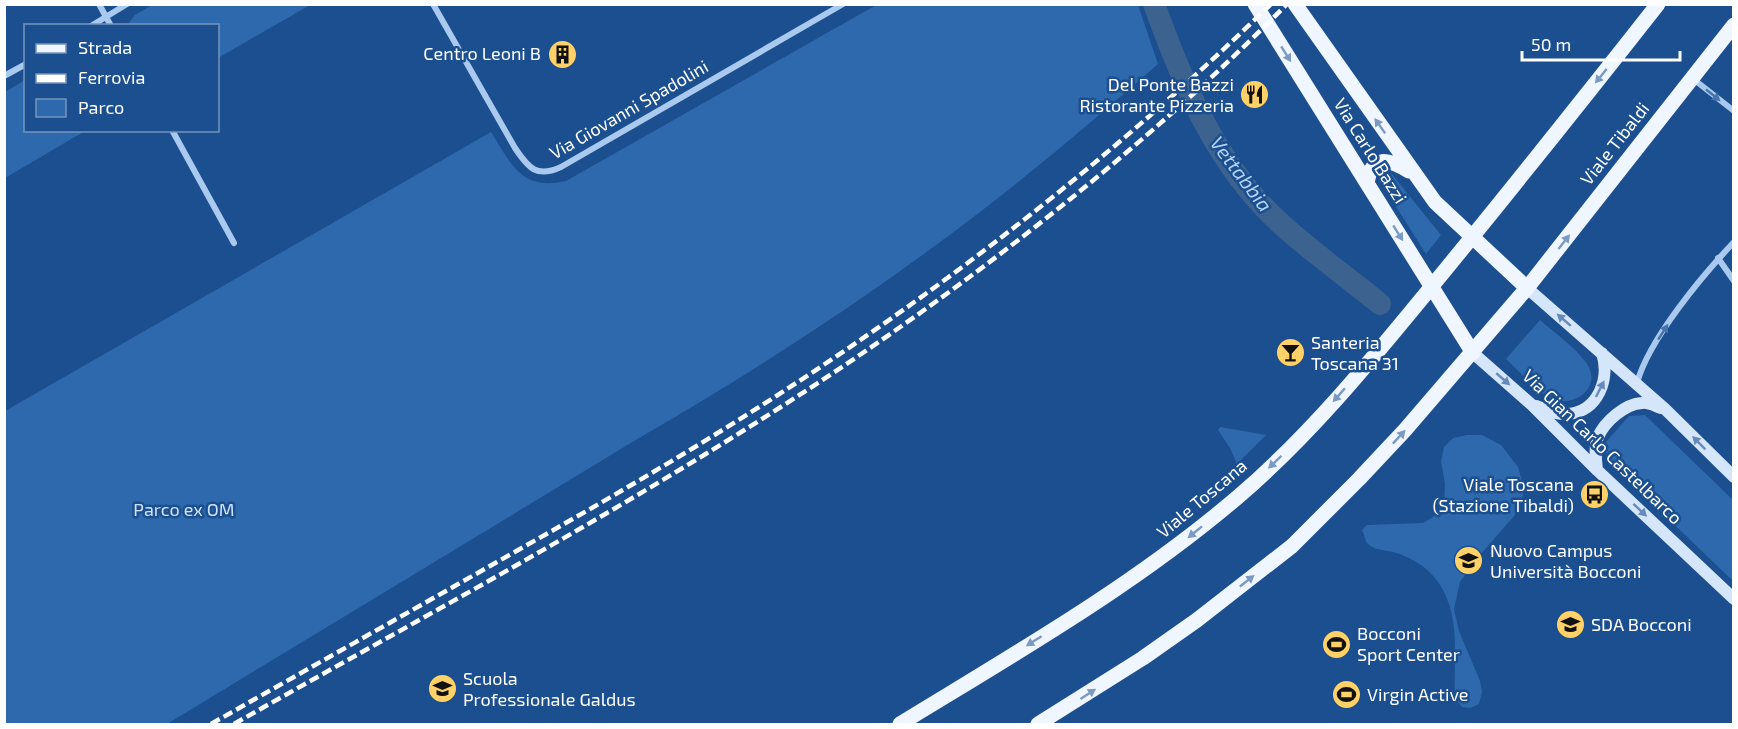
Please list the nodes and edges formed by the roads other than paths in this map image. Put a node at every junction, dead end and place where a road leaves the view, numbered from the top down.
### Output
1 (99, 4) edge
2 (127, 4) edge
3 (433, 4) edge
4 (843, 4) edge
5 (1255, 4) edge
6 (1295, 4) edge
7 (1658, 4) edge
8 (106, 16) junction
9 (94, 24) edge
10 (110, 24) edge
11 (1734, 25) edge
12 (24, 65) edge
13 (4, 76) edge
14 (1692, 77) junction
15 (1734, 111) edge
16 (173, 132) edge
17 (1414, 174) junction
18 (1367, 183) junction
19 (1472, 237) junction
20 (1734, 242) edge
21 (234, 243) dead end
22 (1718, 258) junction
23 (1734, 281) edge
24 (1432, 286) junction
25 (1527, 288) junction
26 (1451, 318) joint
27 (1602, 352) junction
28 (1473, 353) junction
29 (1637, 384) junction
30 (1533, 405) junction
31 (1665, 409) junction
32 (1597, 470) junction
33 (1734, 477) edge
34 (1734, 599) edge
35 (900, 724) edge
36 (1038, 724) edge

1 - 8 street
2 - 8 street
3 - 4 street, Via Giovanni Spadolini
5 -> 18 main road, Via Carlo Bazzi
17 -> 6 main road, Via Carlo Bazzi
7 -> 19 main road
8 - 9 street
8 - 10 street
11 - 14 main road, Viale Tibaldi
12 - 13 street
14 -> 15 street
25 -> 14 main road, Viale Tibaldi
16 - 21 street
17 - 18 main road
17 - 19 main road, Via Carlo Bazzi
18 -> 24 main road, Via Carlo Bazzi
19 - 24 main road, Viale Toscana
19 - 25 main road, Via Carlo Bazzi
20 - 22 street
22 - 23 street
29 -> 22 street
24 - 26 main road, Via Carlo Bazzi
24 -> 35 main road, Viale Toscana
27 -> 25 main road
25 - 28 main road
26 - 28 main road, Via Gian Carlo Castelbarco
27 - 29 main road
30 -> 27 main road
28 -> 30 main road, Via Gian Carlo Castelbarco
36 -> 28 main road
29 - 31 main road
30 - 32 main road, Via Gian Carlo Castelbarco
31 - 32 main road
33 -> 31 main road
32 -> 34 main road, Via Gian Carlo Castelbarco

